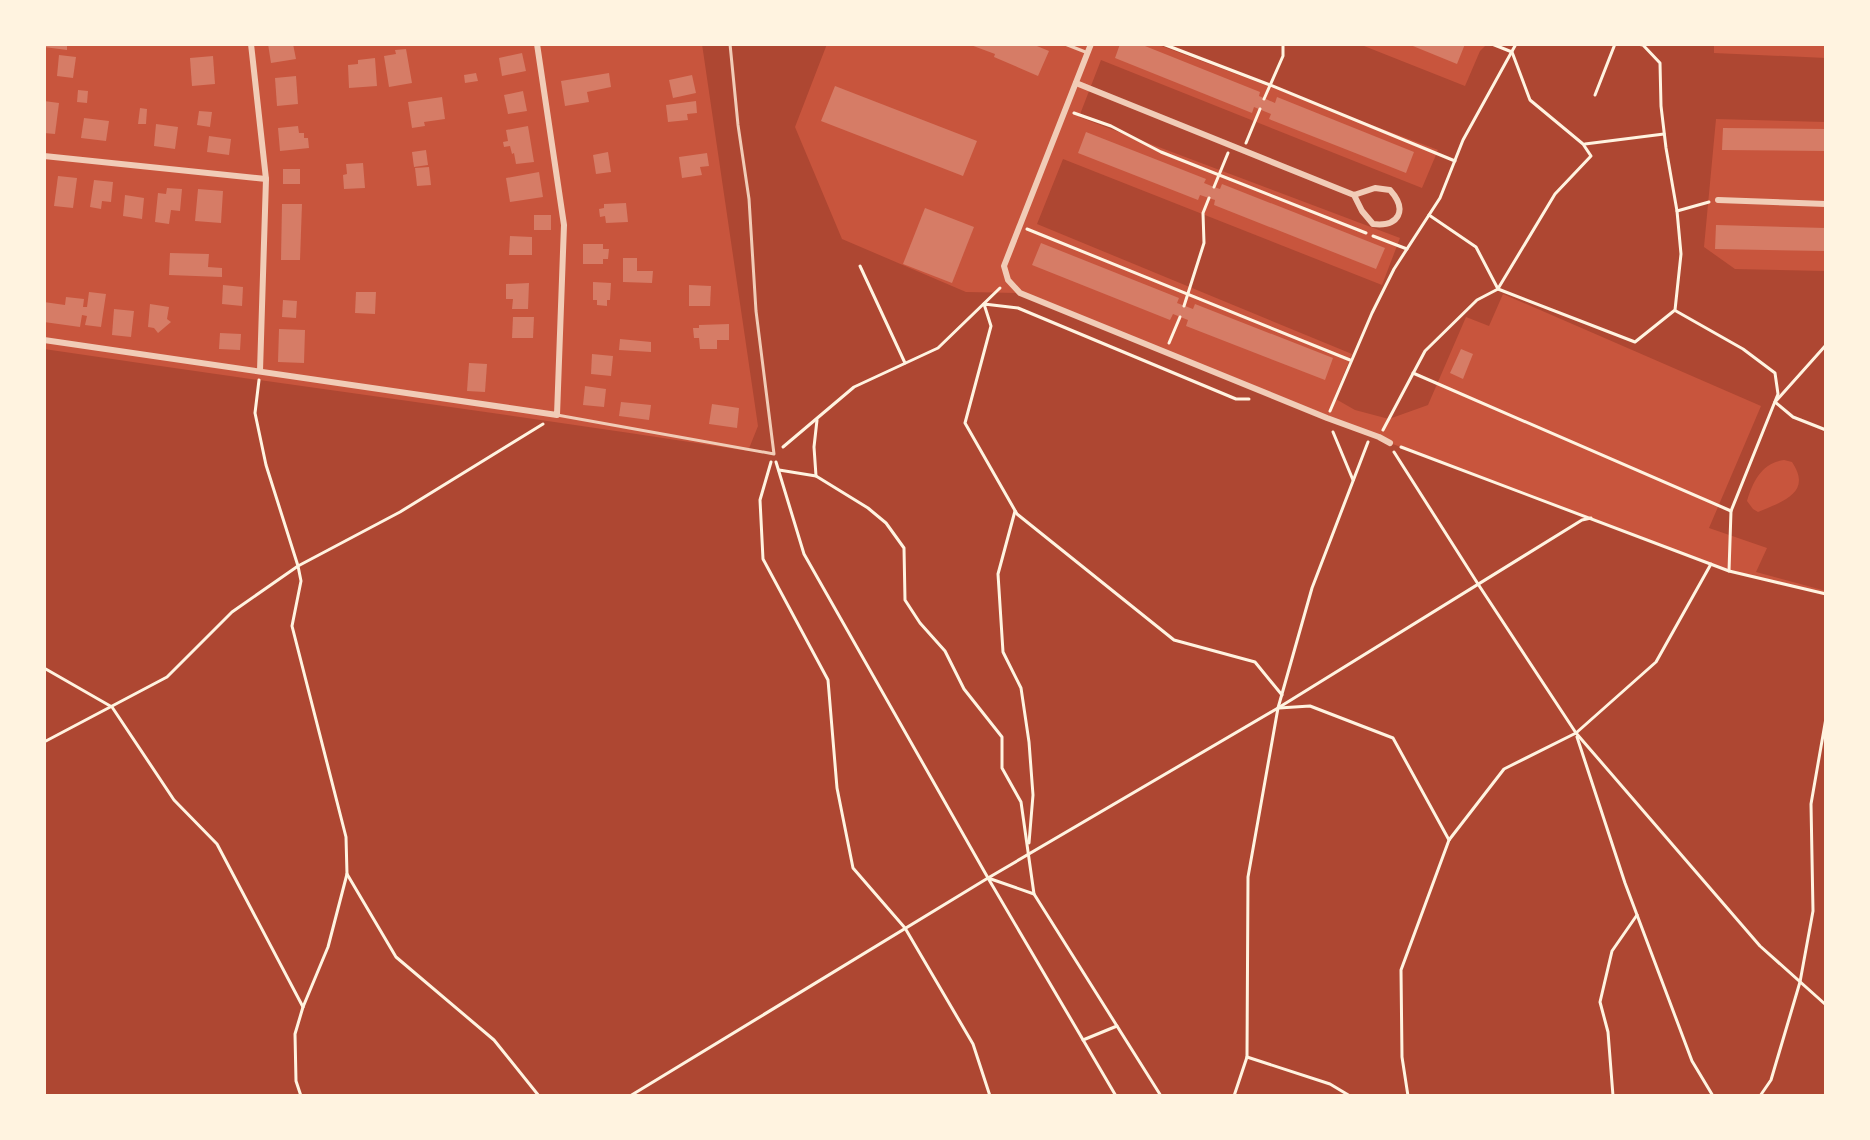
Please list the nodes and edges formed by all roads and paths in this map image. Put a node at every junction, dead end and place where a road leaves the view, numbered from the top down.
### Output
1 (251, 44) edge
2 (537, 44) edge
3 (730, 44) edge
4 (1065, 44) edge
5 (1091, 44) edge
6 (1163, 44) edge
7 (1283, 44) edge
8 (1492, 44) edge
9 (1516, 44) edge
10 (1615, 44) edge
11 (1637, 44) edge
12 (1644, 44) edge
13 (1512, 52) junction
14 (1088, 53) junction
15 (1076, 83) junction
16 (1270, 85) junction
17 (1595, 95) dead end
18 (1264, 99) dead end
19 (1260, 109) dead end
20 (1066, 110) junction
21 (1664, 134) junction
22 (1583, 144) junction
23 (1231, 145) junction
24 (1242, 150) junction
25 (44, 156) edge
26 (1455, 161) junction
27 (1219, 175) junction
28 (266, 179) junction
29 (1214, 187) dead end
30 (1354, 195) junction
31 (1209, 198) dead end
32 (1718, 200) joint
33 (1826, 204) edge
34 (1677, 211) junction
35 (1429, 215) junction
36 (1020, 226) junction
37 (1407, 249) junction
38 (860, 266) dead end
39 (1008, 280) junction
40 (1498, 289) junction
41 (1189, 295) junction
42 (984, 304) junction
43 (1184, 306) dead end
44 (1675, 310) junction
45 (1180, 317) dead end
46 (44, 340) edge
47 (1826, 345) edge
48 (1165, 352) junction
49 (1352, 361) junction
50 (905, 363) junction
51 (260, 371) junction
52 (1413, 373) junction
53 (1250, 399) dead end
54 (1775, 402) junction
55 (557, 415) junction
56 (817, 418) junction
57 (1327, 418) junction
58 (1826, 430) edge
59 (1371, 434) junction
60 (1379, 437) junction
61 (1390, 443) junction
62 (774, 454) junction
63 (778, 470) junction
64 (816, 476) junction
65 (1353, 480) junction
66 (1015, 511) junction
67 (1731, 511) junction
68 (1591, 518) junction
69 (1711, 564) junction
70 (298, 566) junction
71 (1729, 571) junction
72 (1478, 584) junction
73 (1826, 594) edge
74 (44, 668) edge
75 (1282, 695) junction
76 (112, 707) junction
77 (1278, 708) junction
78 (1826, 718) edge
79 (1576, 733) junction
80 (44, 742) edge
81 (1449, 840) junction
82 (1029, 854) junction
83 (347, 874) junction
84 (988, 878) junction
85 (1034, 894) junction
86 (1637, 915) junction
87 (905, 928) junction
88 (1800, 982) junction
89 (1826, 1005) edge
90 (303, 1007) junction
91 (1117, 1026) junction
92 (1083, 1040) junction
93 (1247, 1057) junction
94 (301, 1096) edge
95 (539, 1096) edge
96 (630, 1096) edge
97 (990, 1096) edge
98 (1116, 1096) edge
99 (1161, 1096) edge
100 (1234, 1096) edge
101 (1350, 1096) edge
102 (1408, 1096) edge
103 (1613, 1096) edge
104 (1713, 1096) edge
105 (1760, 1096) edge

1 - 28 street
2 - 55 street
3 - 62 lane
4 - 14 lane
5 - 14 street
6 - 16 path
7 - 16 path
8 - 13 path
9 - 13 path
10 - 17 path
11 - 12 path
12 - 21 path
13 - 22 path
13 - 26 path
14 - 15 street
15 - 20 street
15 - 23 street
16 - 18 path
16 - 26 path
19 - 24 path
20 - 27 path
20 - 36 street
21 - 22 path
21 - 34 path
22 - 40 path
23 - 24 street
23 - 27 path
24 - 30 street
25 - 28 street
26 - 35 path
27 - 29 path
27 - 37 path
28 - 51 street
30 - 30 street
31 - 41 path
32 - 33 street
32 - 34 path
34 - 44 path
35 - 37 path
35 - 40 path
36 - 39 street
36 - 41 path
37 - 49 path
38 - 50 path
39 - 42 path
39 - 48 street
40 - 44 path
40 - 52 path
41 - 43 path
41 - 49 path
42 - 50 path
42 - 53 path
42 - 66 path
44 - 54 path
45 - 48 path
46 - 51 street
47 - 54 path
48 - 57 street
49 - 57 path
50 - 56 path
51 - 55 street
51 - 70 path
52 - 60 path
52 - 67 path
54 - 58 path
54 - 67 path
55 - 62 lane
55 - 70 path
56 - 62 path
56 - 64 path
57 - 59 street
57 - 65 path
59 - 60 street
59 - 65 path
60 - 61 street
61 - 68 path
61 - 72 path
62 - 63 path
62 - 87 path
63 - 64 path
63 - 84 path
64 - 82 path
65 - 75 path
66 - 75 path
66 - 82 path
67 - 71 path
68 - 69 path
68 - 72 path
69 - 71 path
69 - 79 path
70 - 76 path
70 - 83 path
71 - 73 path
72 - 77 path
72 - 79 path
74 - 76 path
75 - 77 path
76 - 80 path
76 - 90 path
77 - 81 path
77 - 82 path
77 - 93 path
78 - 88 path
79 - 81 path
79 - 86 path
79 - 88 path
81 - 102 path
82 - 84 path
82 - 85 path
83 - 90 path
83 - 95 path
84 - 85 path
84 - 87 path
84 - 92 path
85 - 91 path
86 - 103 path
86 - 104 path
87 - 96 path
87 - 97 path
88 - 89 path
88 - 105 path
90 - 94 path
91 - 92 path
91 - 99 path
92 - 98 path
93 - 100 path
93 - 101 path

